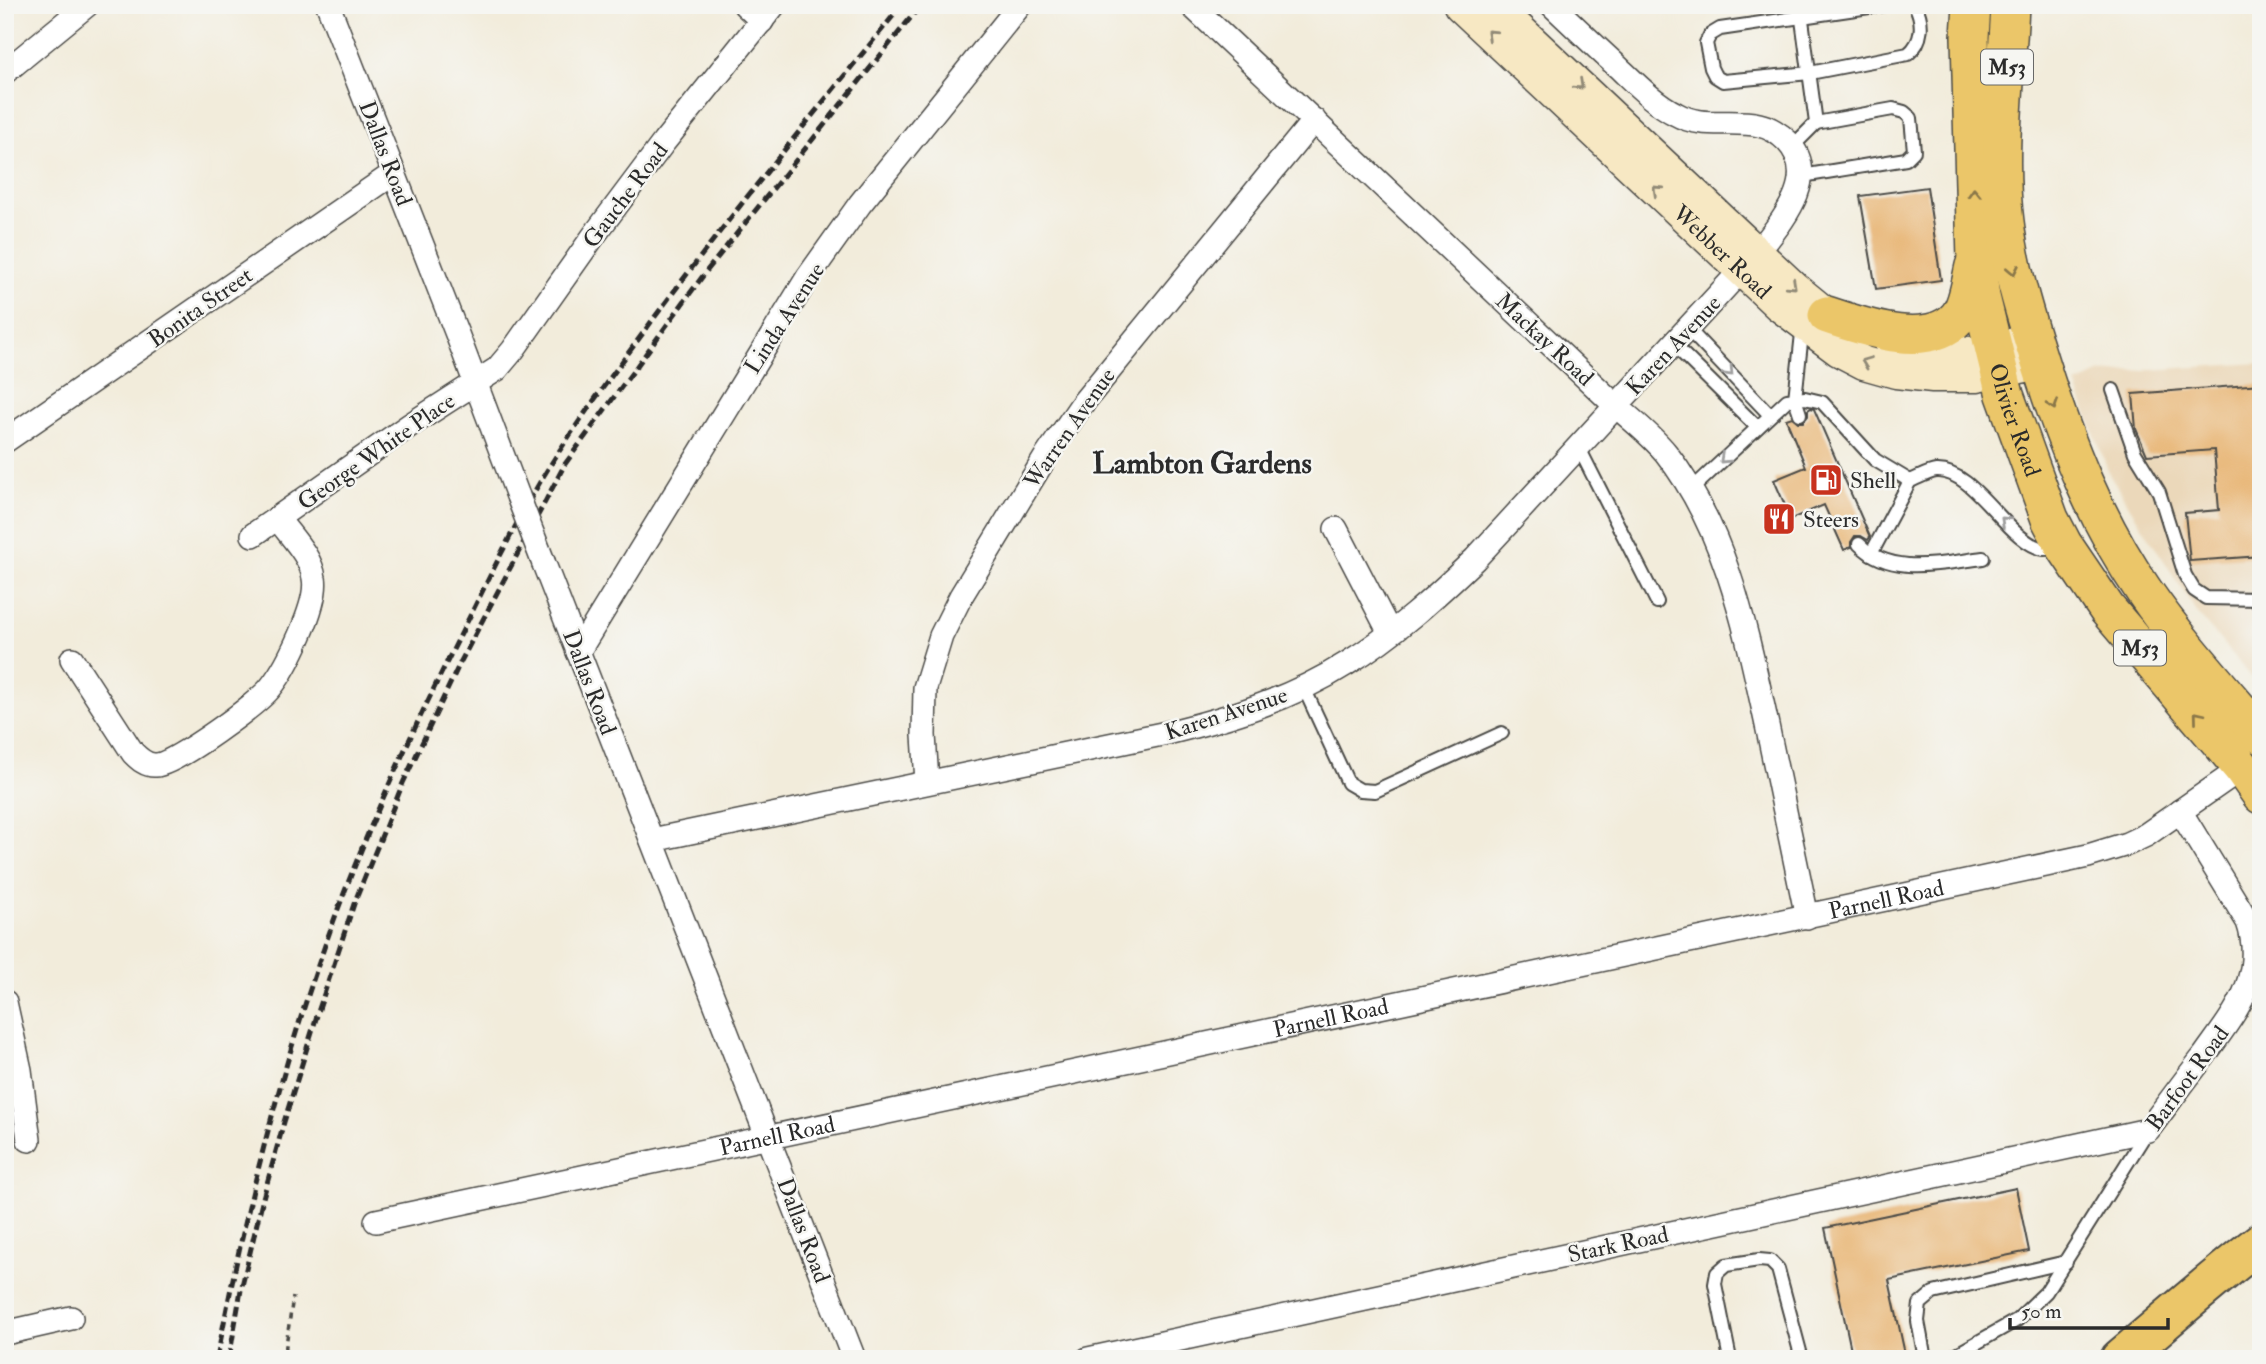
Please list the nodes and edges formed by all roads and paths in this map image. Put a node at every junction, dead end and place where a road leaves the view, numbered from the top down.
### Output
1 (87, 5) edge
2 (328, 5) edge
3 (745, 5) edge
4 (1020, 5) edge
5 (1191, 5) edge
6 (1460, 5) edge
7 (1493, 5) edge
8 (1552, 5) edge
9 (1882, 5) edge
10 (1915, 5) edge
11 (1972, 5) edge
12 (2010, 5) edge
13 (1801, 12) edge
14 (768, 13) edge
15 (5, 72) edge
16 (1810, 73) junction
17 (1314, 120) junction
18 (1816, 124) junction
19 (1793, 147) junction
20 (394, 173) junction
21 (1802, 176) junction
22 (1750, 261) junction
23 (1976, 261) junction
24 (1815, 319) junction
25 (1681, 337) junction
26 (2036, 351) junction
27 (1996, 360) junction
28 (475, 383) junction
29 (2113, 390) dead end
30 (1795, 399) junction
31 (1616, 406) junction
32 (1800, 414) dead end
33 (1770, 415) junction
34 (1757, 428) junction
35 (5, 440) edge
36 (1578, 446) junction
37 (1910, 481) junction
38 (1691, 490) junction
39 (278, 519) junction
40 (1336, 529) dead end
41 (253, 535) dead end
42 (1859, 544) dead end
43 (2063, 544) junction
44 (1871, 554) junction
45 (1983, 558) dead end
46 (2261, 599) edge
47 (1657, 602) dead end
48 (1390, 633) junction
49 (578, 652) junction
50 (72, 659) dead end
51 (1304, 688) junction
52 (1502, 733) dead end
53 (2261, 735) edge
54 (2255, 772) edge
55 (927, 782) junction
56 (2180, 811) junction
57 (652, 840) junction
58 (1807, 917) junction
59 (5, 1002) edge
60 (2148, 1130) junction
61 (768, 1137) junction
62 (29, 1140) dead end
63 (376, 1221) dead end
64 (2261, 1242) edge
65 (2066, 1262) junction
66 (2261, 1264) edge
67 (2195, 1296) junction
68 (293, 1297) dead end
69 (71, 1318) dead end
70 (5, 1333) edge
71 (284, 1359) edge
72 (854, 1359) edge
73 (1088, 1359) edge
74 (1730, 1359) edge
75 (1802, 1359) edge
76 (1925, 1359) edge
77 (1948, 1359) edge
78 (2120, 1359) edge

1 - 15 street
2 - 20 street, Dallas Road
3 - 14 street
4 - 49 street, Linda Avenue
5 - 17 street, Mackay Road
22 -> 6 main road, Webber Road
7 -> 22 main road, Webber Road
8 - 19 street
9 - 13 lane
10 - 16 lane
23 -> 11 main road, Olivier Road / M53
12 -> 26 main road, Olivier Road / M53
13 - 16 lane
13 - 16 lane
14 - 28 street, Gauche Road
16 - 18 lane
17 - 31 street, Mackay Road
17 - 55 street, Warren Avenue
18 - 19 lane
18 - 21 lane
19 - 21 street
20 - 28 street, Dallas Road
20 - 35 street, Bonita Street
21 - 22 street, Karen Avenue
22 - 24 main road, Webber Road
22 - 25 street, Karen Avenue
23 - 24 main road
23 - 27 main road, Olivier Road / M53
24 - 27 main road, Webber Road
24 - 30 lane
25 - 31 street, Karen Avenue
25 -> 33 lane
25 - 34 lane
26 - 27 main road, Webber Road
26 -> 53 main road, Olivier Road / M53
27 - 43 main road, Olivier Road / M53
28 - 39 street, George White Place
28 - 49 street, Dallas Road, bridge
29 - 46 lane
30 - 32 lane
30 - 33 lane
30 - 37 lane
31 - 36 street, Karen Avenue
31 - 38 street, Mackay Road
33 - 34 lane
34 -> 38 lane
36 - 47 lane
36 - 48 street, Karen Avenue
43 -> 37 lane
37 - 44 lane
38 - 58 street, Mackay Road
39 - 41 street, George White Place
39 - 50 street, George White Place
40 - 48 street
42 - 44 lane
54 -> 43 main road, Olivier Road / M53
44 - 45 lane
48 - 51 street, Karen Avenue
49 - 57 street, Dallas Road
51 - 52 lane
51 - 55 street, Karen Avenue
54 - 56 street, Parnell Road
55 - 57 street, Karen Avenue
56 - 58 street, Parnell Road
56 - 60 street, Barfoot Road
57 - 61 street, Dallas Road
58 - 61 street, Parnell Road
59 - 62 street
60 - 65 lane, Barfoot Road
60 - 73 street, Stark Road
61 - 63 street, Parnell Road
61 - 72 street, Dallas Road
64 - 67 highway
65 - 76 lane
65 - 77 lane, Barfoot Road
66 - 67 highway
67 - 78 highway
68 - 71 path
69 - 70 street
74 - 75 lane

